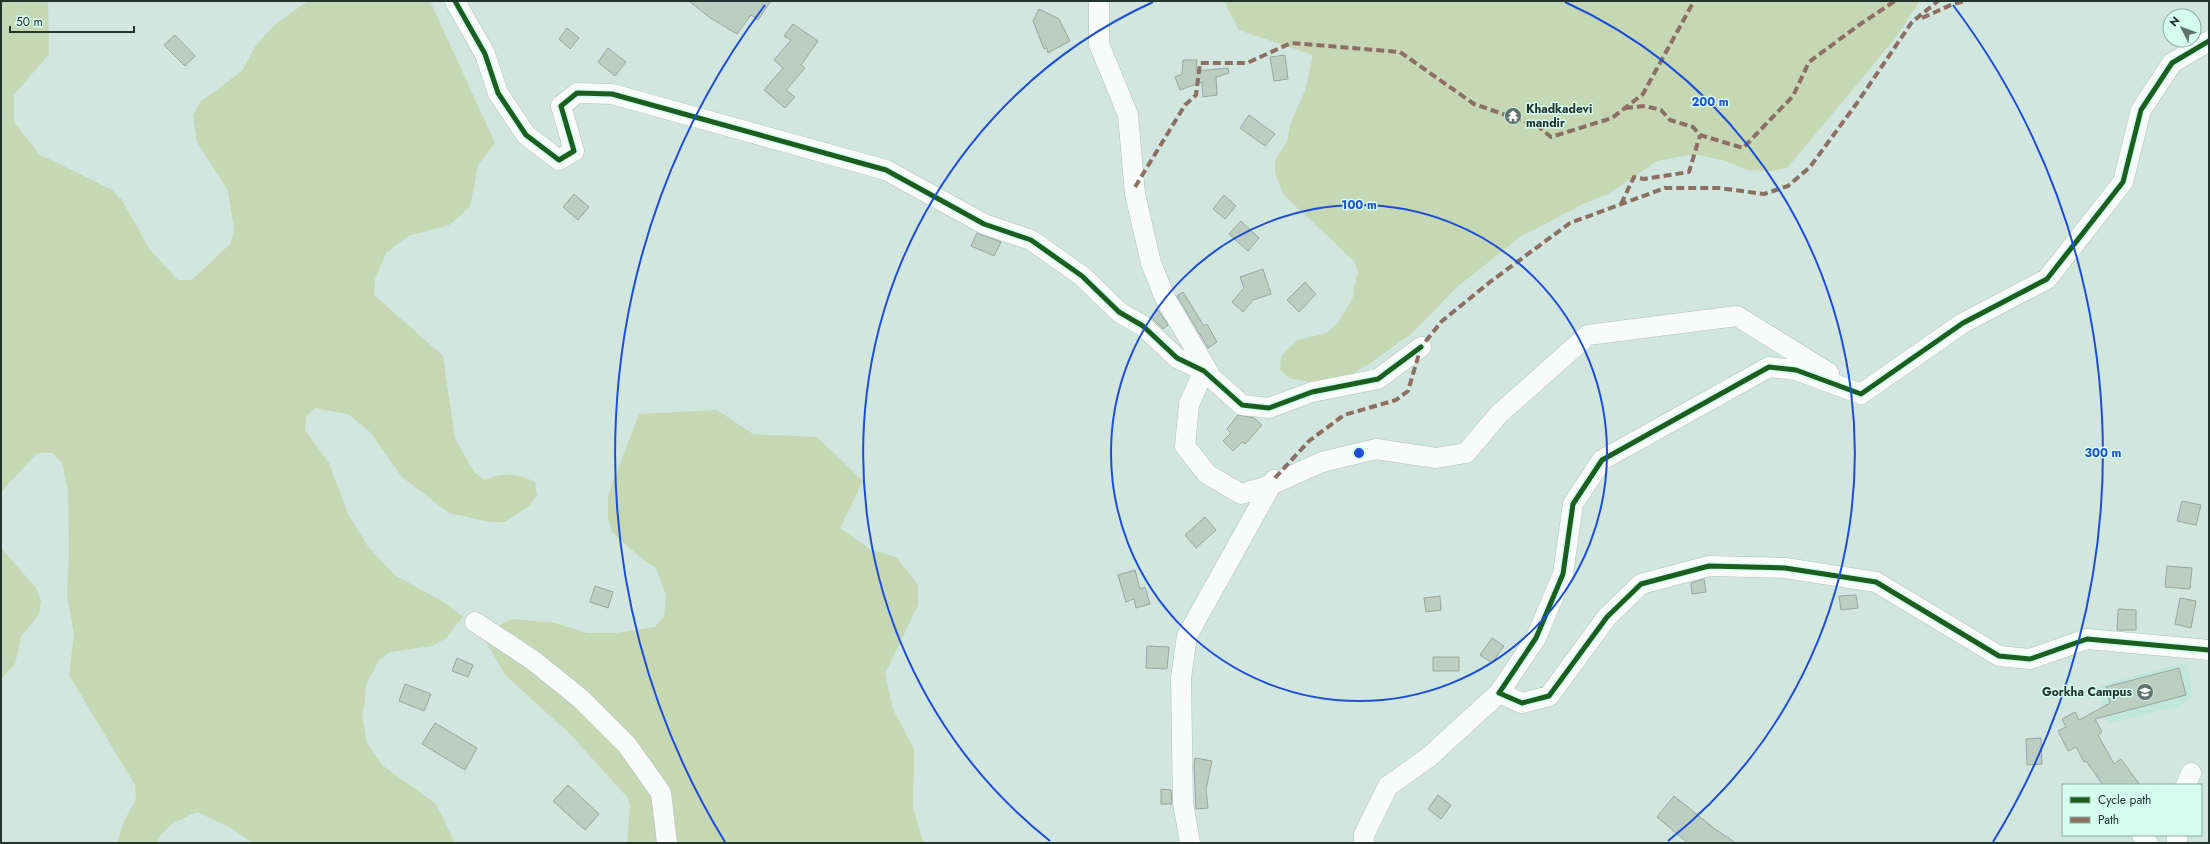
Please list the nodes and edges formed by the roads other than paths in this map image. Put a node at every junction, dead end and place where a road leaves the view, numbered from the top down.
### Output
1 (455, 1) edge
2 (1099, 1) edge
3 (2209, 41) edge
4 (1421, 348) dead end
5 (1208, 374) junction
6 (1862, 394) junction
7 (1273, 482) junction
8 (475, 622) dead end
9 (2209, 650) edge
10 (1499, 693) junction
11 (667, 843) edge
12 (1190, 843) edge
13 (1364, 843) edge

1 - 5 street
2 - 5 street
3 - 6 street
4 - 5 street
5 - 7 street
6 - 7 street
6 - 10 street
7 - 12 street
8 - 11 street
9 - 10 street
10 - 13 street

